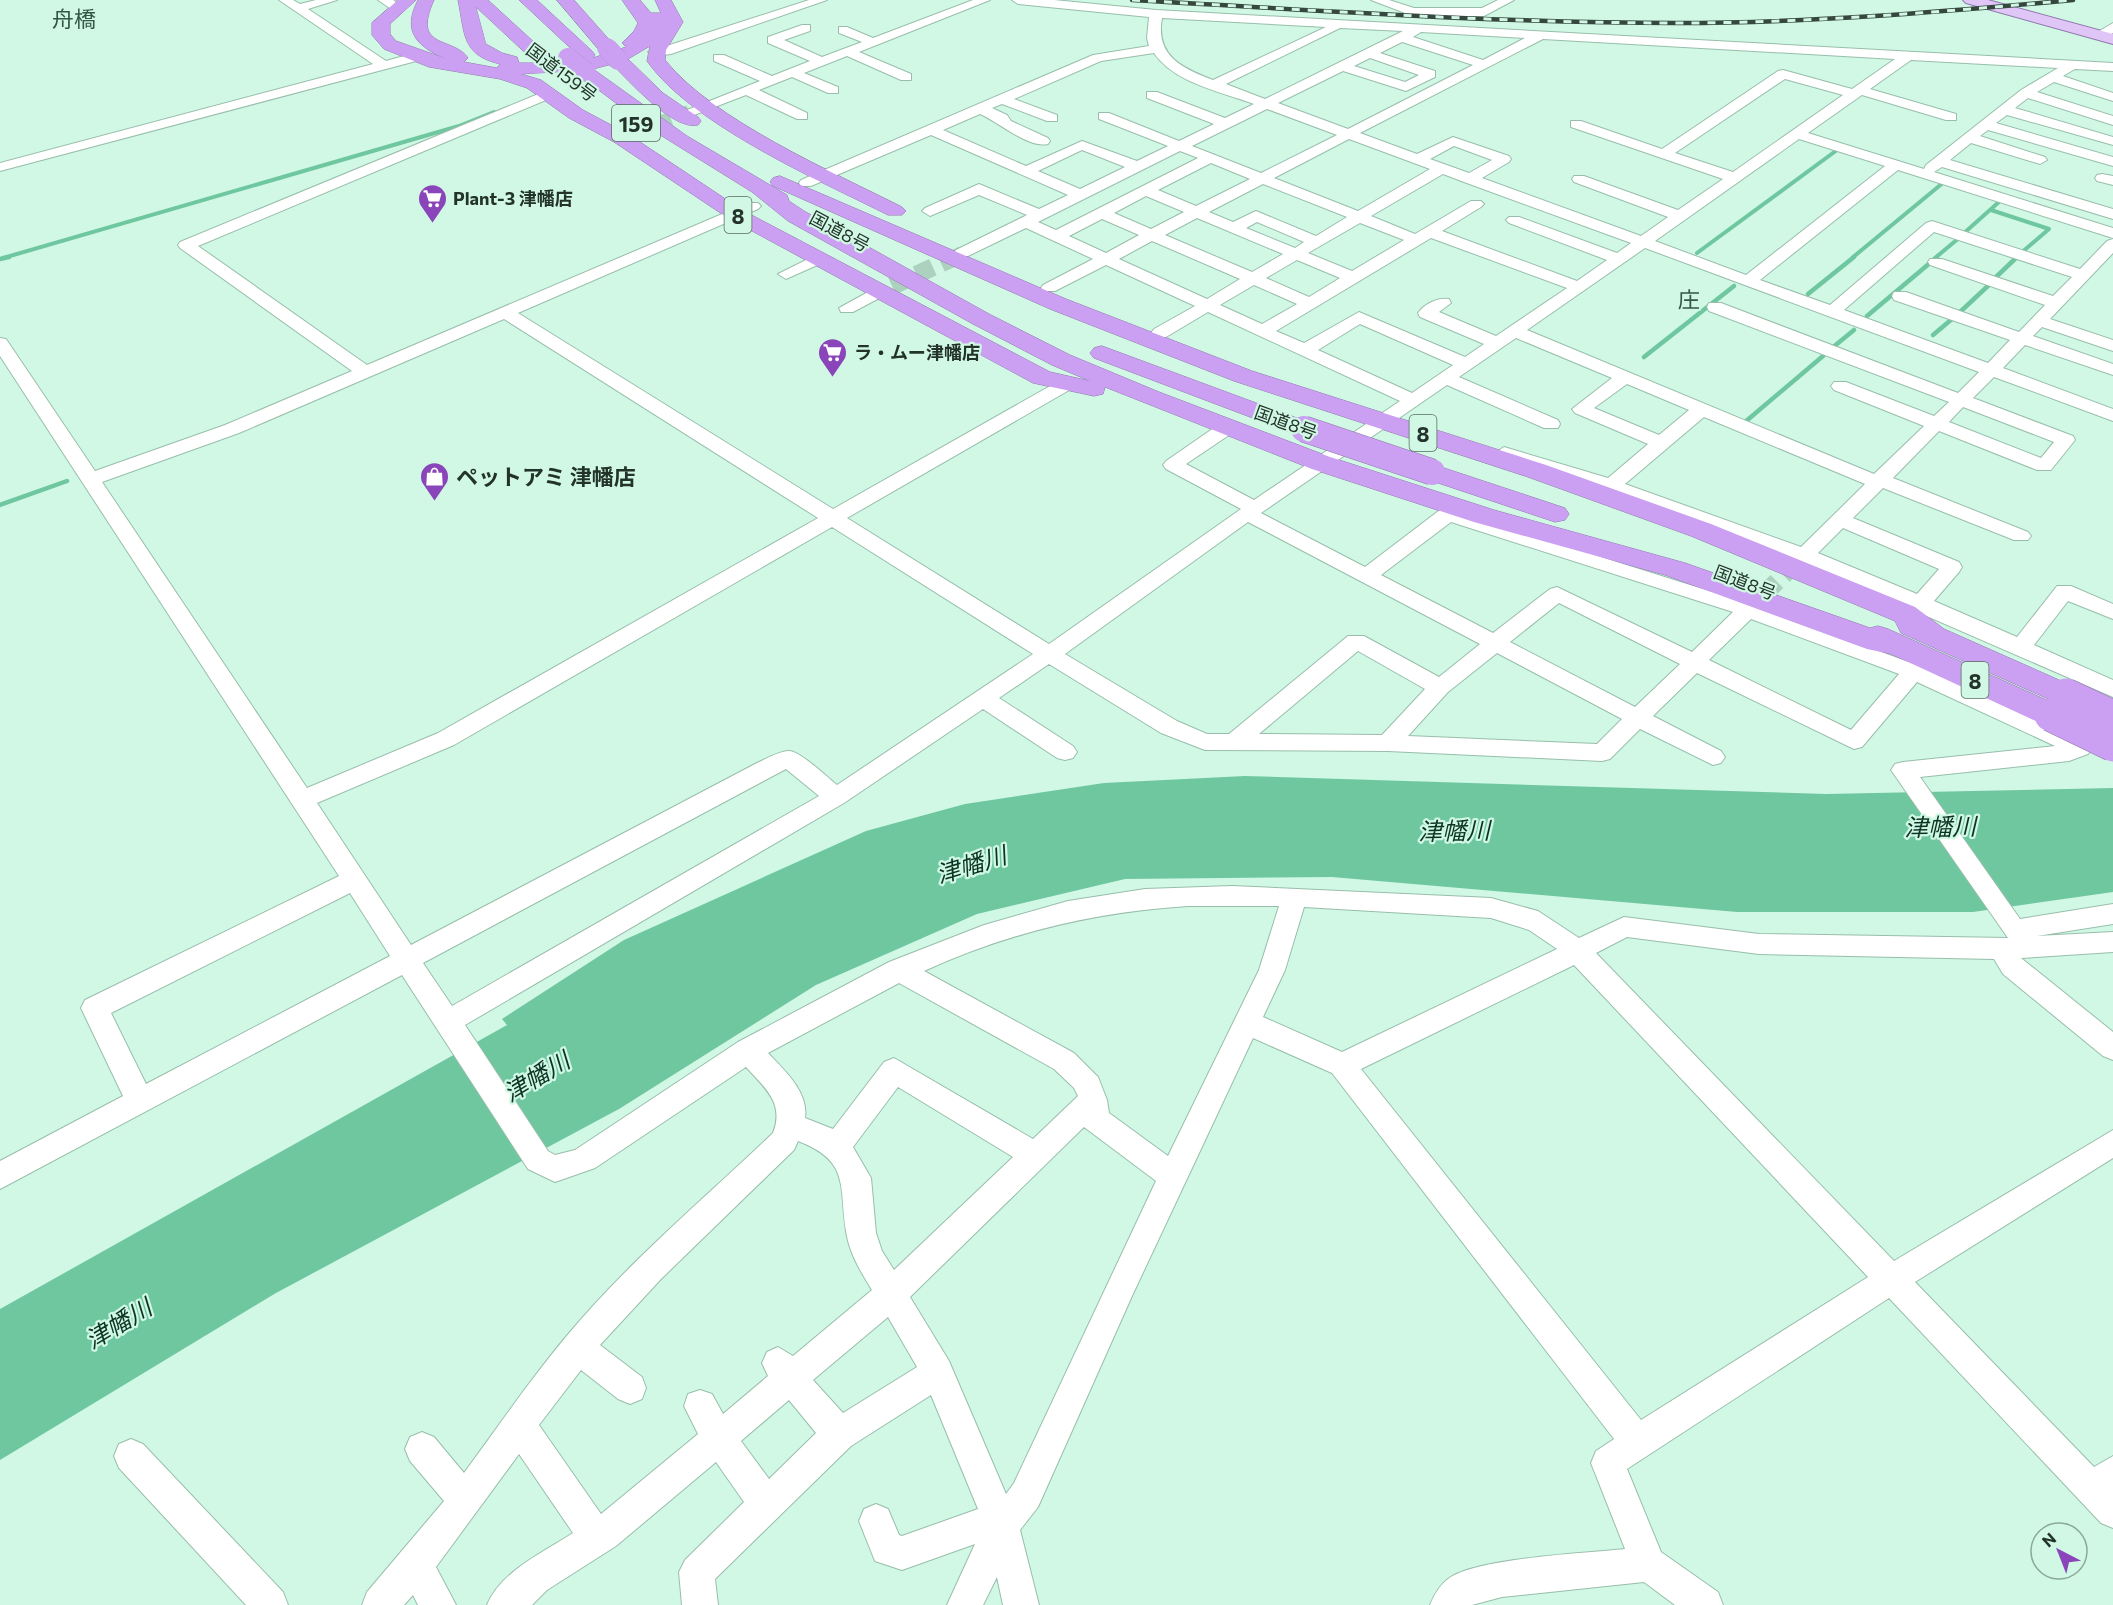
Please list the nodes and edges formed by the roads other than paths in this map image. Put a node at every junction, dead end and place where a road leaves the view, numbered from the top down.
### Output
1 (285, 0) edge
2 (331, 0) edge
3 (466, 0) edge
4 (478, 0) edge
5 (514, 0) edge
6 (527, 0) edge
7 (630, 0) edge
8 (647, 0) edge
9 (663, 0) edge
10 (821, 0) edge
11 (984, 0) edge
12 (1018, 0) edge
13 (1377, 0) edge
14 (1427, 0) edge
15 (1508, 0) edge
16 (1971, 0) edge
17 (568, 2) edge
18 (407, 3) edge
19 (299, 8) junction
20 (1407, 10) junction
21 (1156, 14) junction
22 (1338, 23) junction
23 (806, 28) dead end
24 (1420, 28) junction
25 (843, 30) dead end
26 (1541, 34) junction
27 (2109, 34) edge
28 (1401, 37) junction
29 (873, 42) junction
30 (1157, 49) junction
31 (655, 52) junction
32 (848, 52) junction
33 (1368, 53) junction
34 (1908, 56) junction
35 (415, 57) junction
36 (719, 58) dead end
37 (589, 62) junction
38 (822, 62) junction
39 (1483, 64) junction
40 (384, 65) junction
41 (2072, 65) junction
42 (1342, 66) junction
43 (2113, 67) edge
44 (793, 73) junction
45 (906, 76) dead end
46 (2052, 77) junction
47 (772, 81) junction
48 (1214, 85) junction
49 (747, 90) junction
50 (833, 90) dead end
51 (2026, 93) junction
52 (548, 94) junction
53 (1152, 96) dead end
54 (2113, 96) edge
55 (1855, 98) junction
56 (1002, 99) junction
57 (1264, 104) junction
58 (979, 108) junction
59 (697, 109) junction
60 (2005, 110) junction
61 (802, 116) dead end
62 (1104, 116) dead end
63 (1951, 117) dead end
64 (1052, 118) dead end
65 (2111, 119) edge
66 (1225, 123) junction
67 (1576, 124) dead end
68 (1986, 125) junction
69 (929, 129) junction
70 (1798, 134) junction
71 (711, 135) dead end
72 (1348, 135) junction
73 (2091, 135) junction
74 (1970, 138) junction
75 (1043, 141) dead end
76 (2113, 141) edge
77 (1181, 147) junction
78 (2073, 150) junction
79 (1664, 154) junction
80 (1921, 156) dead end
81 (729, 157) junction
82 (1210, 158) junction
83 (1418, 160) junction
84 (2040, 160) dead end
85 (1940, 161) junction
86 (2060, 162) dead end
87 (2113, 162) edge
88 (1896, 165) junction
89 (0, 167) edge
90 (1138, 167) junction
91 (1441, 169) junction
92 (1026, 171) junction
93 (1924, 174) junction
94 (815, 178) junction
95 (1261, 178) junction
96 (1735, 178) junction
97 (1469, 179) junction
98 (1579, 179) dead end
99 (1146, 191) junction
100 (1081, 195) junction
101 (757, 198) junction
102 (1476, 204) dead end
103 (930, 211) dead end
104 (1196, 212) junction
105 (1101, 213) junction
106 (2113, 214) edge
107 (1359, 216) junction
108 (1680, 216) junction
109 (1033, 219) junction
110 (1514, 220) dead end
111 (2091, 226) junction
112 (1234, 228) junction
113 (2113, 233) edge
114 (1152, 235) junction
115 (1422, 235) junction
116 (1056, 236) junction
117 (2076, 238) dead end
118 (1316, 241) junction
119 (1641, 243) junction
120 (2113, 244) edge
121 (964, 251) junction
122 (1295, 254) junction
123 (818, 258) junction
124 (1619, 258) junction
125 (1105, 259) junction
126 (1936, 262) dead end
127 (786, 274) dead end
128 (2084, 276) junction
129 (1351, 277) junction
130 (1253, 279) junction
131 (1748, 281) junction
132 (1579, 287) junction
133 (1049, 288) junction
134 (884, 290) junction
135 (1900, 296) dead end
136 (1309, 303) junction
137 (1443, 303) dead end
138 (2057, 303) junction
139 (1208, 305) junction
140 (1714, 307) dead end
141 (847, 308) dead end
142 (505, 312) junction
143 (1832, 312) junction
144 (2040, 321) junction
145 (1263, 331) junction
146 (1515, 331) junction
147 (1160, 333) junction
148 (2022, 339) junction
149 (0, 343) edge
150 (1497, 343) junction
151 (2113, 346) edge
152 (1305, 350) junction
153 (1466, 364) junction
154 (1991, 370) junction
155 (2113, 370) edge
156 (365, 372) junction
157 (1625, 377) junction
158 (1446, 378) junction
159 (1065, 385) junction
160 (1840, 386) dead end
161 (1150, 397) junction
162 (1413, 400) junction
163 (1960, 400) junction
164 (1702, 409) junction
165 (2113, 415) edge
166 (1314, 416) junction
167 (1383, 421) junction
168 (1936, 423) junction
169 (1551, 424) dead end
170 (1228, 427) junction
171 (1661, 443) junction
172 (1482, 452) junction
173 (1321, 463) junction
174 (1428, 463) junction
175 (91, 479) junction
176 (1877, 480) junction
177 (1615, 485) junction
178 (1251, 511) junction
179 (1452, 511) junction
180 (831, 519) junction
181 (1839, 519) junction
182 (2021, 536) dead end
183 (1801, 559) junction
184 (1367, 576) junction
185 (1920, 603) junction
186 (1750, 608) junction
187 (2113, 612) edge
188 (1932, 634) junction
189 (1496, 642) junction
190 (1899, 645) junction
191 (2020, 647) junction
192 (1049, 654) junction
193 (1695, 664) junction
194 (1913, 672) junction
195 (1440, 687) junction
196 (2113, 689) edge
197 (983, 698) junction
198 (2058, 705) junction
199 (2113, 709) edge
200 (2113, 717) edge
201 (1639, 719) junction
202 (1236, 741) junction
203 (1389, 743) junction
204 (2113, 744) edge
205 (2080, 748) junction
206 (1065, 752) dead end
207 (1713, 757) dead end
208 (836, 797) junction
209 (302, 800) junction
210 (354, 880) junction
211 (1294, 898) junction
212 (2113, 914) edge
213 (2113, 942) edge
214 (2002, 949) junction
215 (1578, 952) junction
216 (405, 959) junction
217 (898, 970) junction
218 (447, 1022) junction
219 (1246, 1022) junction
220 (2113, 1048) edge
221 (748, 1050) junction
222 (1342, 1065) junction
223 (1093, 1100) junction
224 (140, 1102) junction
225 (792, 1126) junction
226 (2113, 1143) edge
227 (837, 1146) junction
228 (1035, 1155) junction
229 (0, 1176) edge
230 (1174, 1177) junction
231 (1892, 1280) junction
232 (890, 1295) junction
233 (577, 1347) junction
234 (784, 1370) junction
235 (938, 1372) junction
236 (630, 1388) dead end
237 (700, 1406) dead end
238 (518, 1424) junction
239 (839, 1434) junction
240 (719, 1438) junction
241 (1637, 1442) junction
242 (422, 1449) dead end
243 (131, 1456) dead end
244 (2106, 1491) edge
245 (464, 1499) junction
246 (766, 1504) junction
247 (876, 1521) dead end
248 (1002, 1526) junction
249 (597, 1538) junction
250 (1649, 1564) junction
251 (416, 1567) junction
252 (270, 1605) edge
253 (380, 1605) edge
254 (438, 1605) edge
255 (505, 1605) edge
256 (700, 1605) edge
257 (965, 1605) edge
258 (1021, 1605) edge
259 (1448, 1605) edge
260 (1705, 1605) edge

1 - 19 street
2 - 19 street
3 - 7 highway
4 - 37 highway, 国道159号 / 159
5 - 37 highway, 国道8号 / 8
6 - 37 highway, 国道8号 / 8
8 - 18 highway
9 - 31 highway
10 - 31 street
11 - 29 street
12 - 21 street
13 - 20 street
14 - 20 street
15 - 20 street
16 - 27 main road
17 - 37 highway, 国道159号 / 159
18 - 35 highway, 8
19 - 40 street
21 - 22 street
21 - 30 street
22 - 24 street
22 - 48 street
23 - 38 street
24 - 26 street
24 - 28 street
25 - 29 street
26 - 34 street
26 - 39 street
28 - 33 street
28 - 39 street
29 - 32 street
30 - 48 street
30 - 56 street
31 - 59 highway, 8
32 - 38 street
32 - 45 street
33 - 42 street
33 - 42 street
34 - 41 street
34 - 55 street
35 - 40 street
35 - 52 highway, 8
36 - 47 street
37 - 71 highway, 国道159号 / 159
37 - 81 highway, 国道8号 / 8
37 - 81 highway, 国道159号 / 159
38 - 44 street
39 - 72 street
40 - 89 street
41 - 43 street
41 - 46 street
42 - 57 street
44 - 47 street
44 - 50 street
46 - 51 street
46 - 54 street
47 - 49 street
48 - 57 street
49 - 59 street
49 - 61 street
51 - 60 street
51 - 65 street
52 - 101 highway, 8
52 - 156 street
53 - 66 street
55 - 63 street
55 - 70 street
55 - 79 street
56 - 58 street
56 - 64 street
57 - 66 street
57 - 72 street
58 - 69 street
58 - 75 street
59 - 94 highway, 8
60 - 68 street
60 - 73 street
62 - 77 street
65 - 73 street
66 - 77 street
67 - 79 street
68 - 74 street
68 - 78 street
69 - 92 street
69 - 94 street
70 - 88 street
70 - 96 street
72 - 83 street
72 - 95 street
73 - 76 street
73 - 78 street
74 - 84 street
74 - 85 street
77 - 82 street
77 - 90 street
78 - 86 street
78 - 87 street
79 - 96 street
80 - 85 street
81 - 101 highway, 国道8号 / 8
82 - 95 street
82 - 99 street
83 - 91 street
83 - 97 street
85 - 93 street
85 - 106 street
88 - 93 street
88 - 131 street
90 - 92 street
90 - 100 street
91 - 97 street
91 - 107 street
92 - 100 street
93 - 111 street
94 - 121 highway, 8
95 - 104 street
95 - 107 street
96 - 108 street
97 - 119 street
98 - 108 street
99 - 104 street
99 - 105 street
100 - 109 street
101 - 123 highway, 8
101 - 142 street
101 - 161 highway, 8
101 - 166 highway, 8
101 - 166 highway, 国道8号 / 8
102 - 115 street
103 - 109 street
104 - 112 street
104 - 114 street
105 - 114 street
105 - 116 street
107 - 115 street
107 - 118 street
108 - 119 street
109 - 116 street
109 - 121 street
110 - 124 street
111 - 113 street
111 - 117 street
112 - 118 street
112 - 122 street
114 - 125 street
114 - 130 street
115 - 129 street
115 - 132 street
116 - 125 street
118 - 122 street
119 - 124 street
119 - 131 street
120 - 128 street
121 - 133 highway, 8
122 - 129 street
122 - 130 street
123 - 127 street
123 - 134 highway, 8
124 - 132 street
125 - 133 street
125 - 139 street
126 - 138 street
128 - 138 street
128 - 143 street
129 - 136 street
130 - 136 street
130 - 139 street
131 - 143 street
132 - 146 street
133 - 147 highway, 8
134 - 141 street
134 - 159 highway, 8
135 - 148 street
136 - 145 street
137 - 150 street
138 - 144 street
139 - 145 street
139 - 147 street
140 - 163 street
142 - 156 street
142 - 180 street
143 - 154 street
144 - 148 street
144 - 151 street
145 - 152 street
146 - 150 street
146 - 157 street
147 - 166 highway, 8
148 - 154 street
148 - 155 street
149 - 175 street
150 - 153 street
152 - 153 street
152 - 162 street
153 - 158 street
154 - 163 street
154 - 165 street
156 - 175 street
157 - 164 street
157 - 171 street
158 - 162 street
158 - 169 street
159 - 161 highway, 8
159 - 180 street
160 - 168 street
161 - 170 highway, 8
162 - 167 street
163 - 168 street
163 - 168 street
164 - 171 street
164 - 176 street
166 - 167 highway, 8
166 - 174 highway, 国道8号 / 8, bridge
167 - 172 highway, 8
167 - 173 street
168 - 176 street
170 - 173 highway, 8
170 - 178 street
171 - 177 street
172 - 177 street
172 - 188 highway, 8
173 - 178 street
173 - 179 highway, 8
174 - 188 highway, 国道8号 / 8
174 - 190 highway, 国道8号 / 8
175 - 209 street
176 - 181 street
176 - 182 street
177 - 183 street
178 - 184 street
178 - 192 street
179 - 184 street
179 - 186 street
179 - 190 highway, 8
180 - 192 street
180 - 209 street
181 - 183 street
181 - 185 street
183 - 185 street
184 - 189 street
185 - 191 street
186 - 193 street
186 - 194 street
187 - 191 street
188 - 198 highway, 国道8号 / 8
189 - 193 street
189 - 195 street
189 - 201 street
190 - 198 highway, 国道8号 / 8
191 - 196 street
192 - 197 street
192 - 202 street
193 - 194 street
193 - 201 street
194 - 205 street
195 - 202 street
195 - 203 street
197 - 206 street
197 - 208 street
198 - 200 highway, 国道8号 / 8, bridge
198 - 204 highway, 国道8号 / 8, bridge
199 - 205 street
201 - 203 street
201 - 207 street
202 - 203 street
205 - 212 street
208 - 216 street
208 - 218 street
209 - 210 street
210 - 216 street
210 - 224 street
211 - 215 street
211 - 217 street
211 - 219 street
213 - 214 street
214 - 215 street
214 - 220 street
215 - 222 street
215 - 231 street
216 - 218 street
216 - 224 street
217 - 221 street
217 - 223 street
218 - 221 street
219 - 222 street
219 - 230 street
221 - 225 street
222 - 241 street
223 - 228 street
223 - 230 street
224 - 229 street
225 - 227 street
225 - 233 street
226 - 231 street
227 - 228 street
227 - 232 street
228 - 232 street
230 - 248 street
231 - 241 street
231 - 244 street
232 - 234 street
232 - 235 street
233 - 236 street
233 - 238 street
234 - 239 street
234 - 240 street
235 - 239 street
235 - 248 street
237 - 240 street
238 - 245 street
238 - 249 street
239 - 246 street
240 - 246 street
240 - 249 street
241 - 250 street
242 - 245 street
243 - 252 street
245 - 251 street
246 - 256 street
247 - 248 street
248 - 257 street
248 - 258 street
249 - 255 street
250 - 259 street
250 - 260 street
251 - 253 street
251 - 254 street

